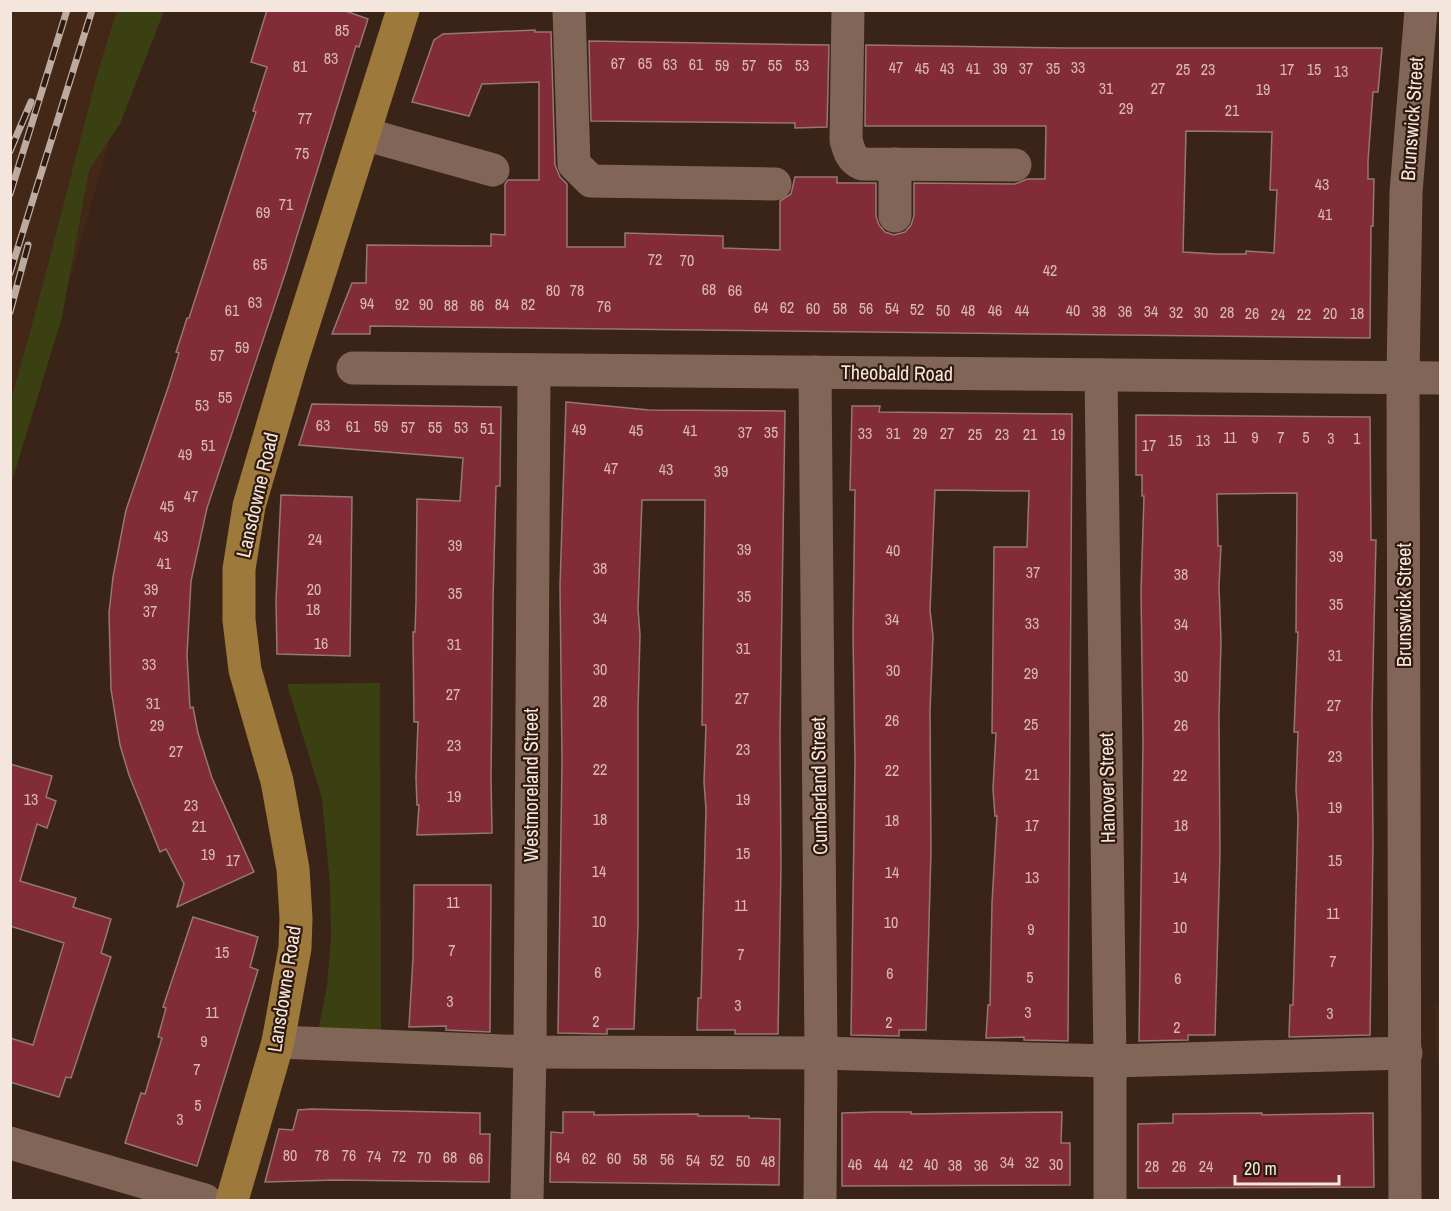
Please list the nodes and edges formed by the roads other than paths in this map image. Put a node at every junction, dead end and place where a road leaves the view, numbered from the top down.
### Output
1 (403, 10) edge
2 (569, 10) edge
3 (848, 10) edge
4 (1421, 10) edge
5 (364, 134) junction
6 (895, 164) junction
7 (1016, 165) dead end
8 (493, 170) dead end
9 (775, 184) dead end
10 (895, 216) dead end
11 (353, 368) dead end
12 (534, 370) junction
13 (815, 372) junction
14 (1101, 375) junction
15 (1403, 377) junction
16 (1440, 378) edge
17 (278, 1042) junction
18 (530, 1052) junction
19 (821, 1053) junction
20 (1406, 1053) junction
21 (1110, 1061) junction
22 (10, 1143) edge
23 (205, 1200) edge
24 (232, 1200) edge
25 (527, 1200) edge
26 (820, 1200) edge
27 (1110, 1200) edge
28 (1405, 1200) edge

1 - 5 main road, Lansdowne Road
2 - 9 street
3 - 6 street
4 - 15 street, Brunswick Street
5 - 8 street
5 - 17 main road, Lansdowne Road
6 - 7 street
6 - 10 street
11 - 12 street, Theobald Road
12 - 13 street, Theobald Road
12 - 18 street, Westmoreland Street
13 - 14 street, Theobald Road
13 - 19 street, Cumberland Street
14 - 15 street, Theobald Road
14 - 21 street, Hanover Street
15 - 16 street, Theobald Road
15 - 20 street, Brunswick Street
17 - 18 street
17 - 24 main road, Lansdowne Road
18 - 19 street
18 - 25 street, Westmoreland Street
19 - 21 street
19 - 26 street, Cumberland Street
20 - 21 street
20 - 28 street, Brunswick Street
21 - 27 street, Hanover Street
22 - 23 street

